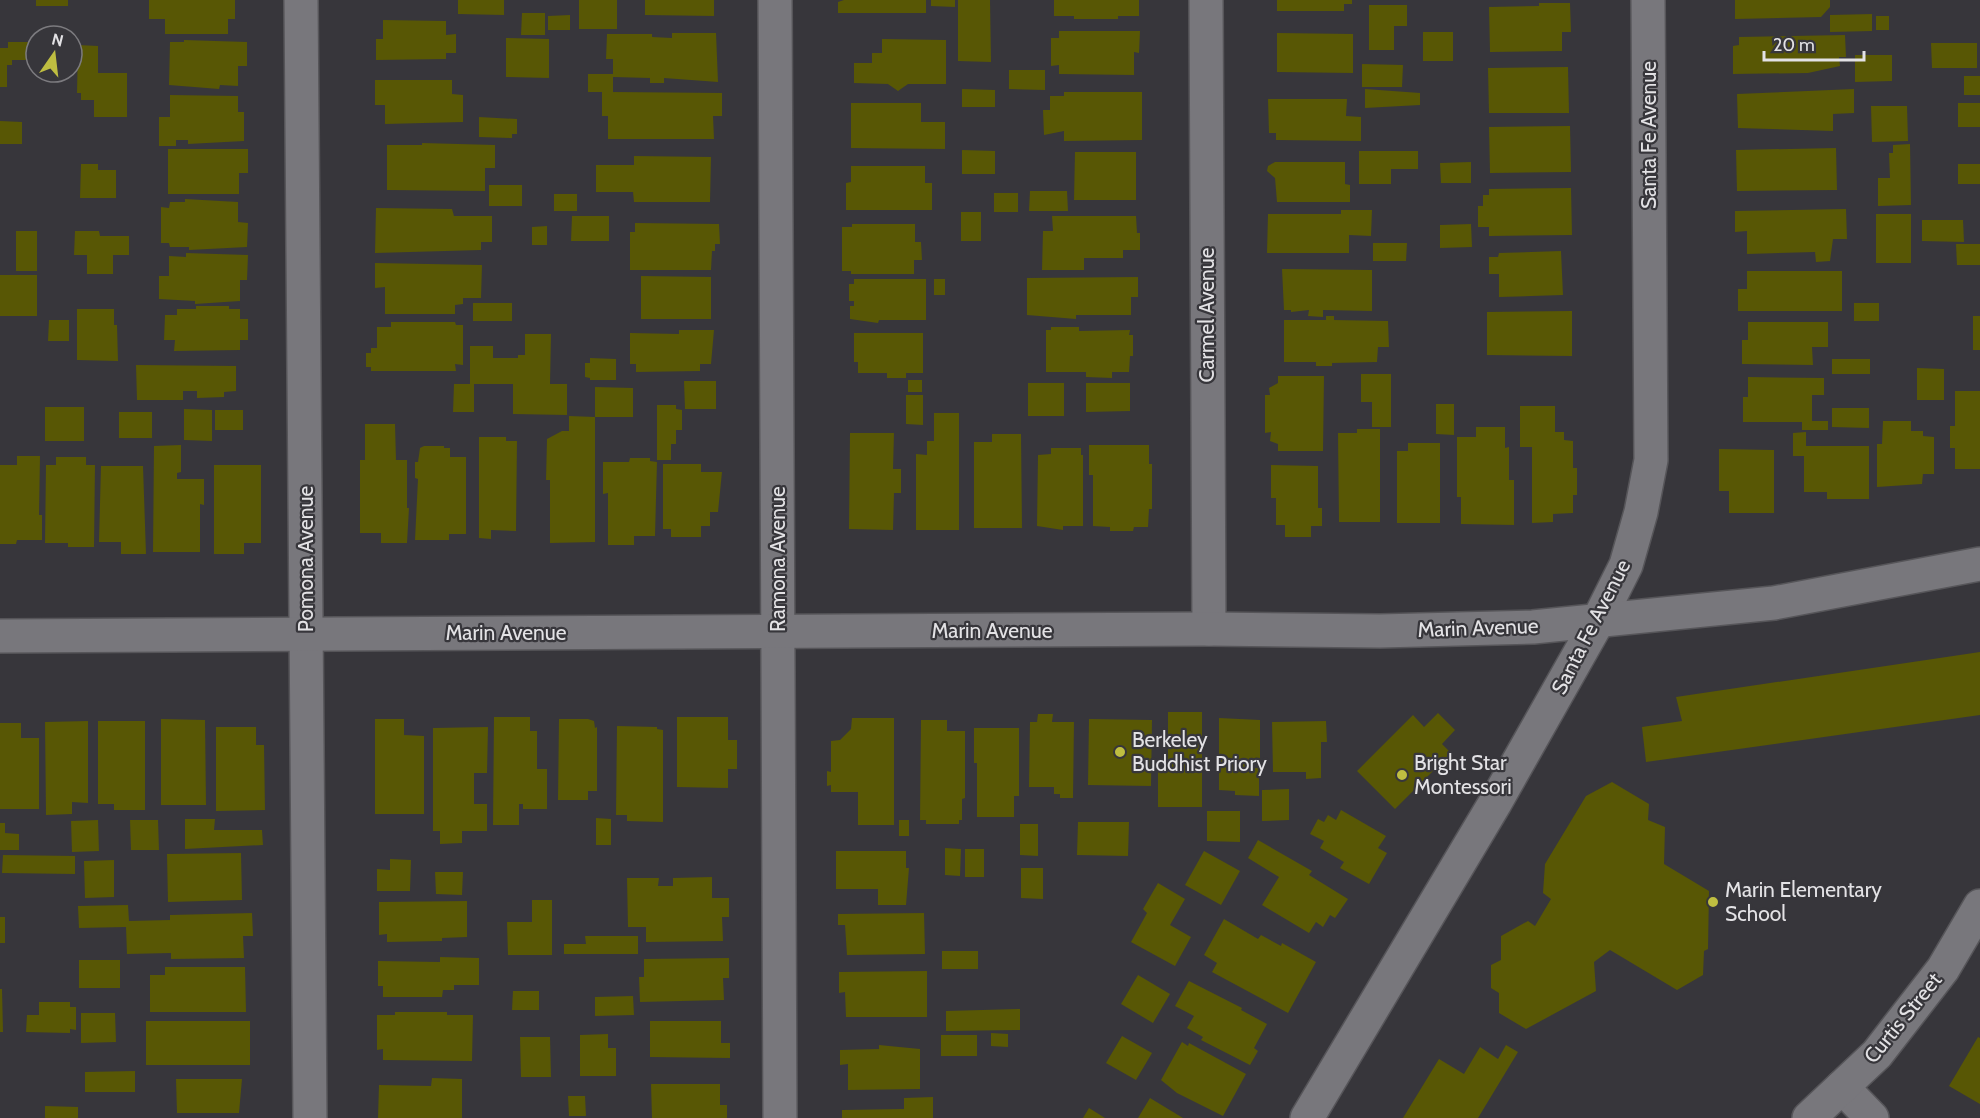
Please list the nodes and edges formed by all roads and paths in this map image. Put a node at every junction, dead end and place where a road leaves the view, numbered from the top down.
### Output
1 (302, 0) edge
2 (775, 0) edge
3 (1206, 0) edge
4 (1648, 0) edge
5 (1980, 564) edge
6 (1598, 621) junction
7 (1209, 629) junction
8 (778, 632) junction
9 (0, 636) edge
10 (306, 636) junction
11 (1980, 906) edge
12 (1842, 1087) junction
13 (310, 1118) edge
14 (780, 1118) edge
15 (1307, 1118) edge
16 (1809, 1118) edge
17 (1872, 1118) edge

1 - 10 street, Pomona Avenue
2 - 8 street, Ramona Avenue
3 - 7 street, Carmel Avenue
4 - 6 street, Santa Fe Avenue
5 - 6 street, Marin Avenue
6 - 7 street, Marin Avenue
6 - 15 street, Santa Fe Avenue
7 - 8 street, Marin Avenue
8 - 10 street, Marin Avenue
8 - 14 street, Ramona Avenue
9 - 10 street, Marin Avenue
10 - 13 street, Pomona Avenue
11 - 12 street, Curtis Street
12 - 16 street, Curtis Street
12 - 17 street

